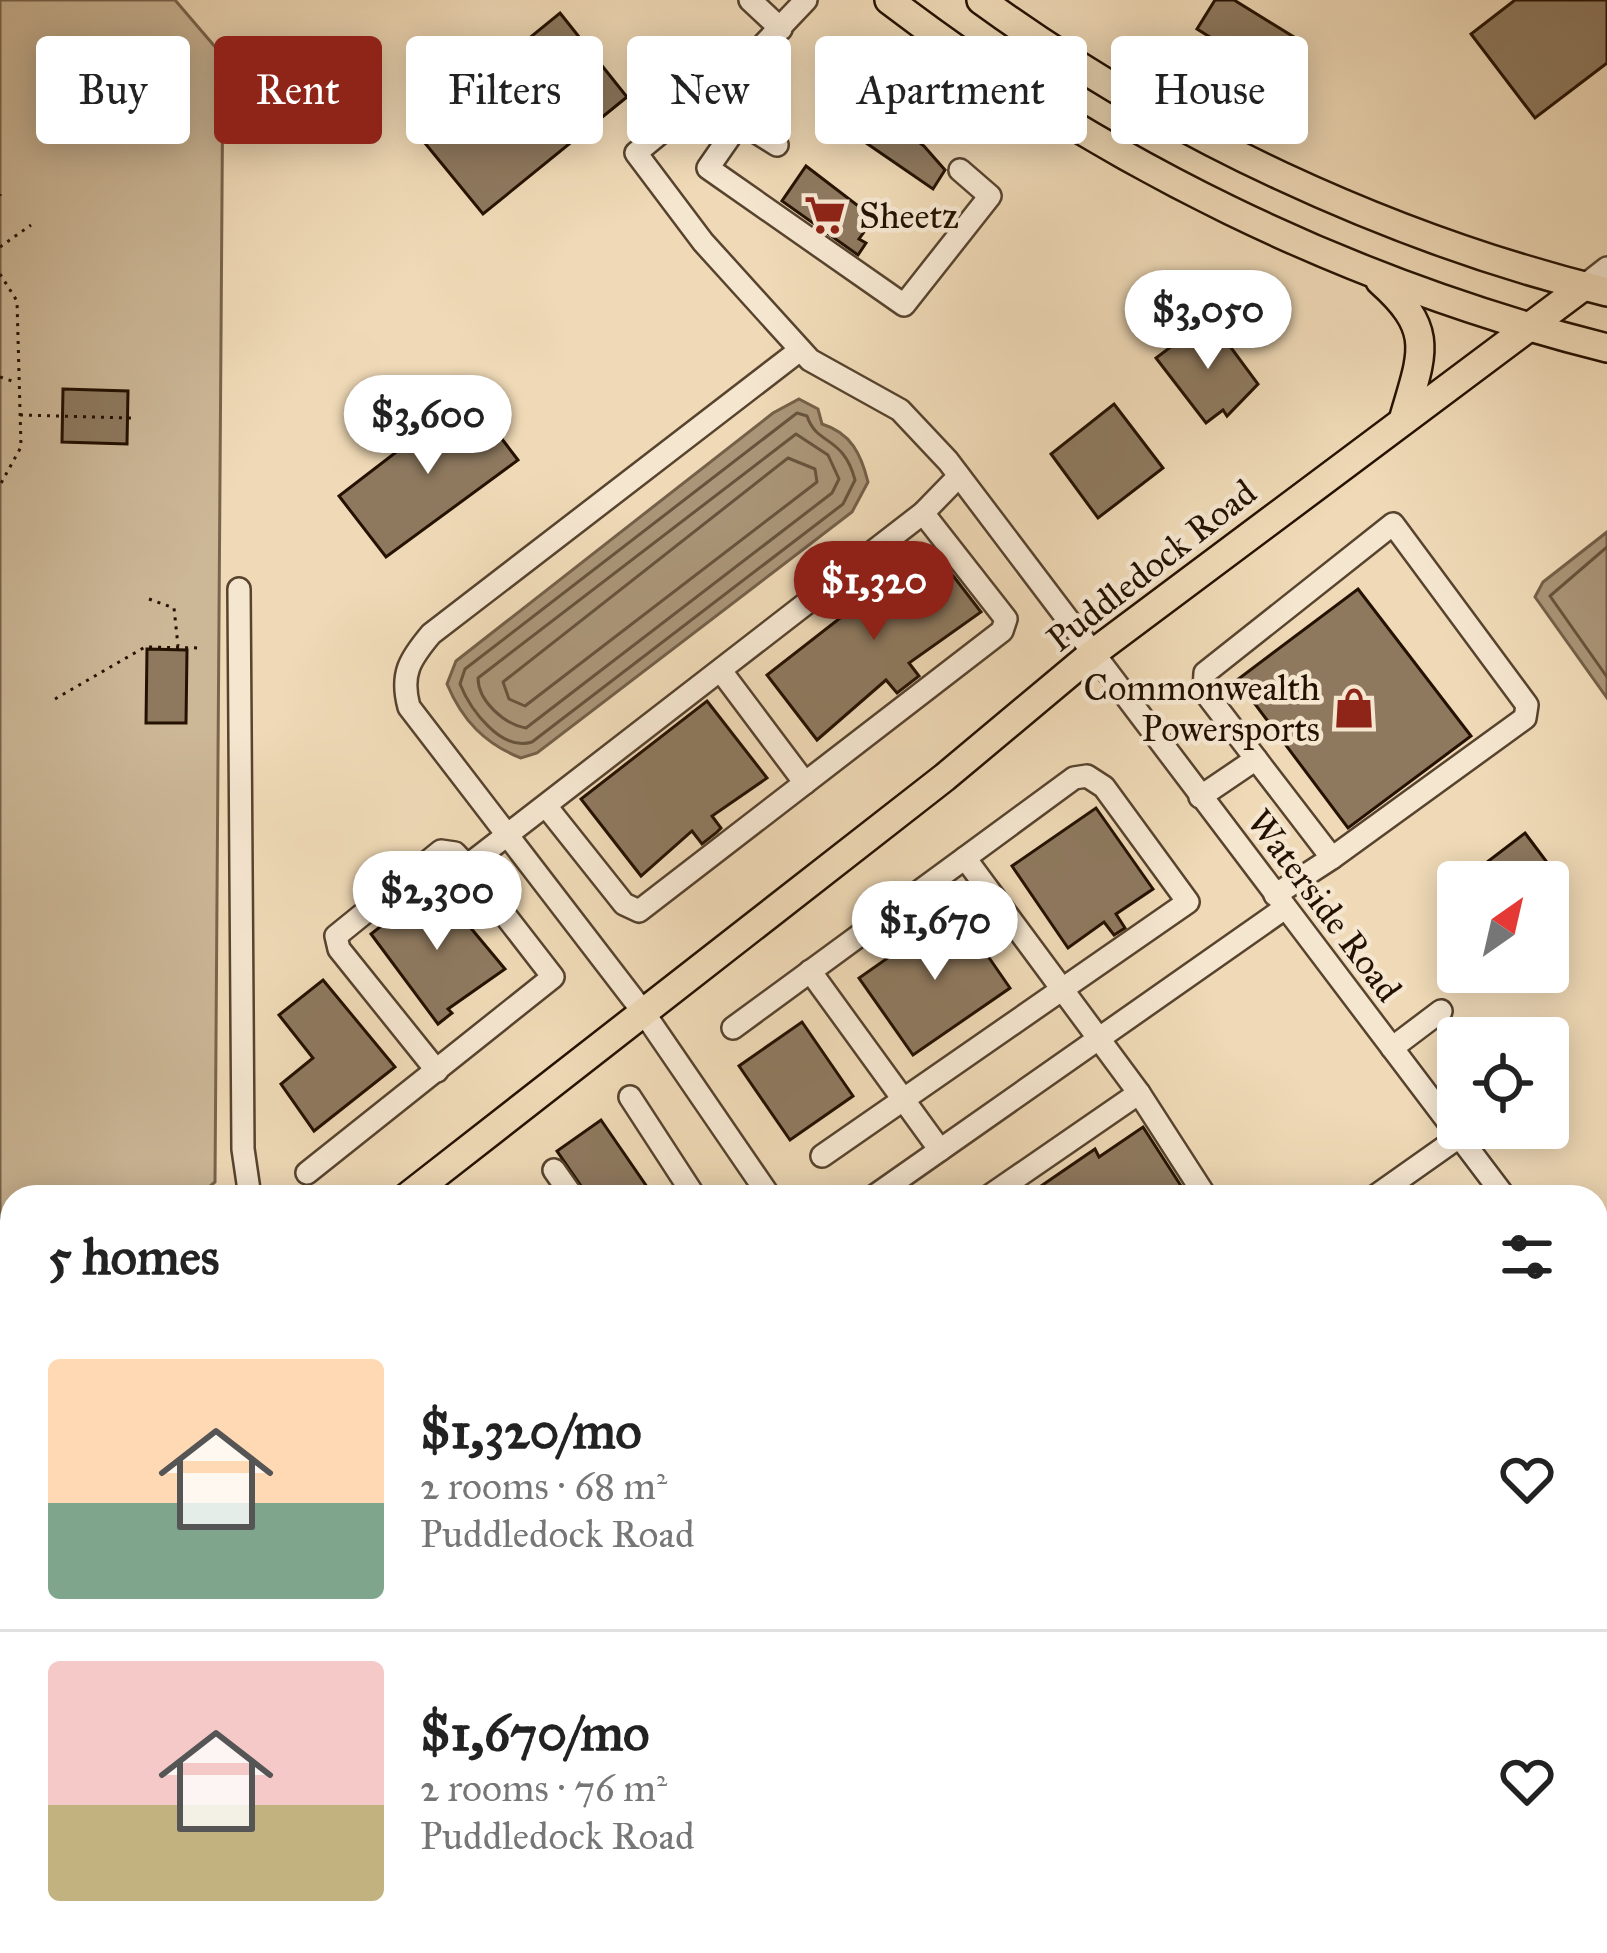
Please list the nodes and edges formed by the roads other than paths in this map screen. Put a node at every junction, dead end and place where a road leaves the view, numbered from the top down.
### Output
1 (750, 0) edge
2 (806, 0) edge
3 (889, 0) edge
4 (981, 0) edge
5 (781, 29) junction
6 (777, 145) dead end
7 (961, 170) dead end
8 (1607, 268) edge
9 (1368, 270) junction
10 (1596, 289) edge
11 (1532, 327) junction
12 (1607, 348) edge
13 (800, 350) junction
14 (1404, 417) junction
15 (959, 476) junction
16 (923, 513) junction
17 (239, 589) dead end
18 (1092, 654) junction
19 (721, 671) junction
20 (1256, 759) junction
21 (805, 784) junction
22 (1200, 796) junction
23 (546, 806) junction
24 (506, 836) junction
25 (964, 858) junction
26 (1332, 858) junction
27 (467, 866) junction
28 (1280, 902) junction
29 (810, 971) junction
30 (1060, 990) junction
31 (1441, 1011) dead end
32 (644, 1013) junction
33 (733, 1028) dead end
34 (1097, 1040) junction
35 (1392, 1048) junction
36 (437, 1071) junction
37 (1139, 1093) junction
38 (630, 1097) dead end
39 (903, 1100) junction
40 (1437, 1107) edge
41 (1443, 1149) edge
42 (1469, 1149) edge
43 (940, 1150) junction
44 (822, 1156) dead end
45 (554, 1170) dead end
46 (307, 1173) dead end
47 (248, 1185) edge
48 (422, 1185) edge
49 (565, 1185) edge
50 (687, 1185) edge
51 (762, 1185) edge
52 (891, 1185) edge
53 (1005, 1185) edge
54 (1198, 1185) edge
55 (1391, 1185) edge
56 (1495, 1185) edge

1 - 5 street
2 - 5 street
3 - 9 main road
4 - 10 main road
5 - 13 street, Waterside Road
6 - 7 street
8 - 10 street, Puddledock Road
9 - 11 main road
9 - 14 main road
10 - 11 main road, Puddledock Road
11 - 12 main road
11 - 14 main road, Puddledock Road
13 - 15 street, Waterside Road
13 - 24 street
14 - 18 main road, Puddledock Road
15 - 16 street
15 - 18 street, Waterside Road
16 - 19 street
16 - 21 street
17 - 47 street
18 - 22 street, Waterside Road
18 - 32 main road, Puddledock Road
19 - 21 street
19 - 23 street
20 - 22 street
20 - 26 street
20 - 26 street
21 - 23 street
22 - 28 street, Waterside Road
23 - 24 street
24 - 27 street
24 - 32 street
25 - 29 street
25 - 30 street
25 - 30 street
26 - 28 street
27 - 36 street
27 - 36 street
28 - 34 street
28 - 35 street, Waterside Road
29 - 33 street
29 - 39 street
30 - 34 street
30 - 39 street
31 - 35 street
32 - 48 main road, Puddledock Road
32 - 51 street
34 - 37 street
34 - 43 street
35 - 40 street, Waterside Road
36 - 46 street
37 - 53 street
37 - 54 street
38 - 50 street
39 - 43 street
39 - 44 street
41 - 55 street
42 - 56 street, Waterside Road
43 - 52 street
45 - 49 street

